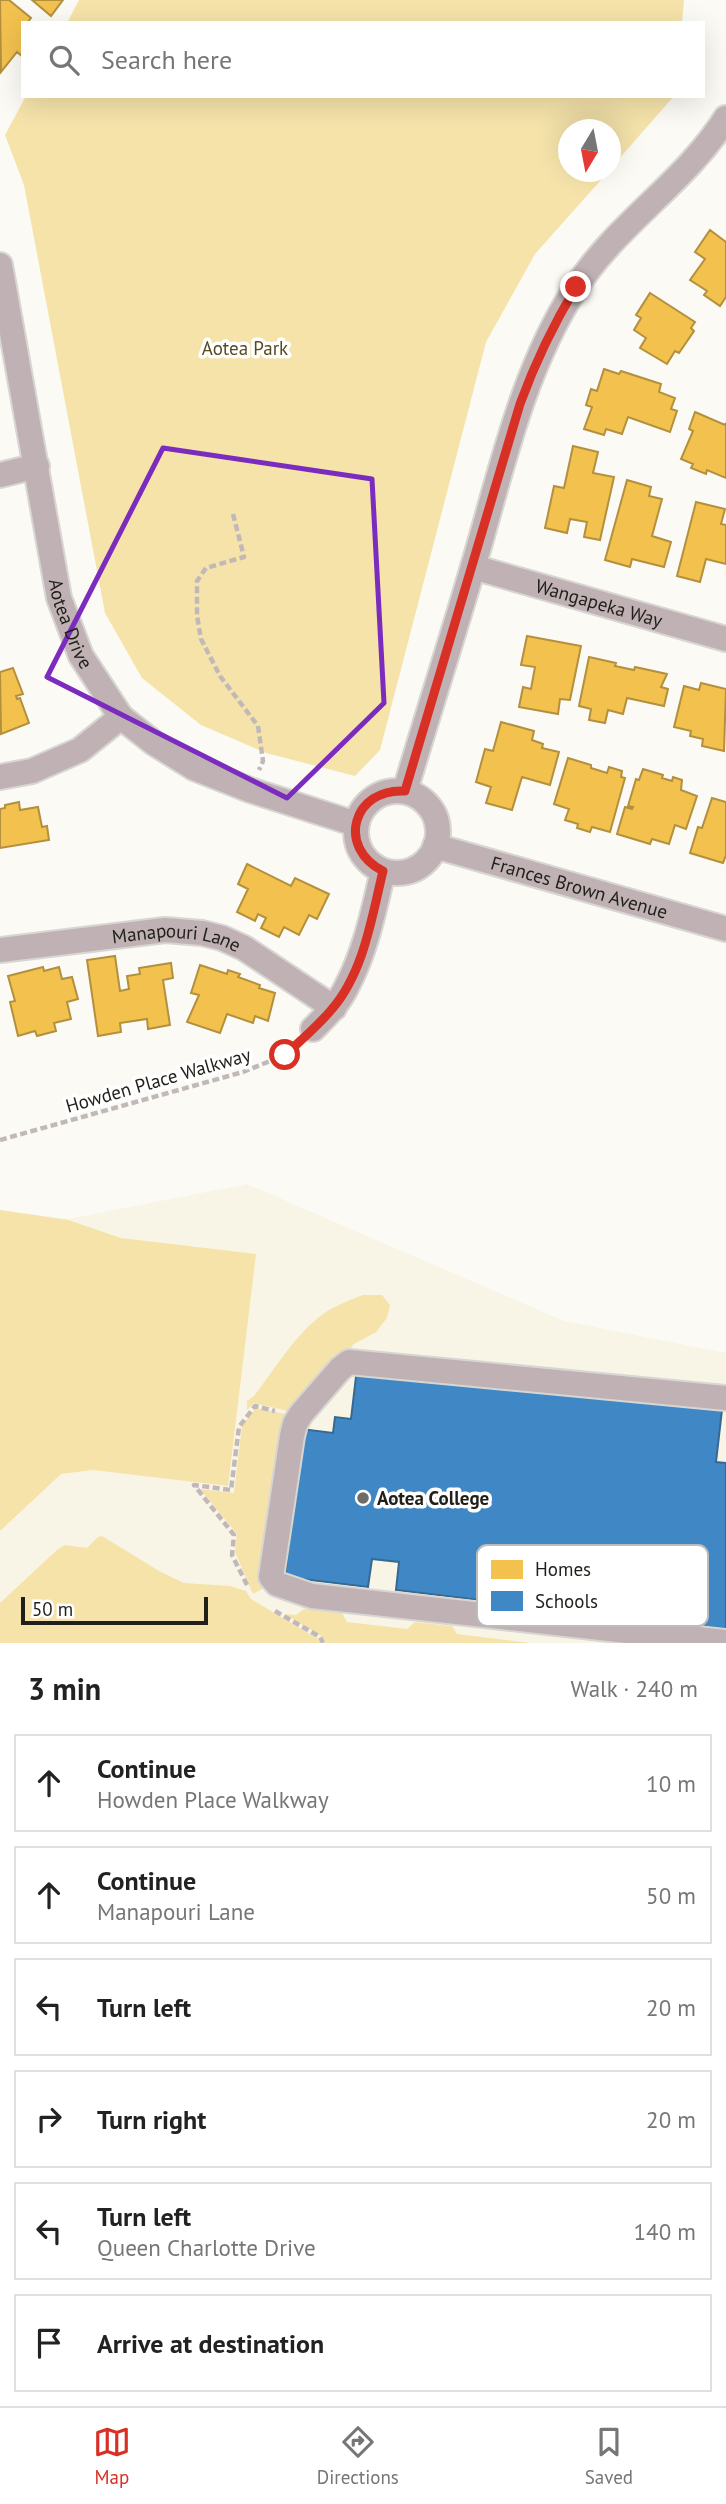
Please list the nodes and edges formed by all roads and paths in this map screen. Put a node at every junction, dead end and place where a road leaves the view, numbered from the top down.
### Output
1 (726, 118) edge
2 (0, 265) edge
3 (37, 466) junction
4 (0, 475) edge
5 (233, 514) dead end
6 (473, 567) junction
7 (726, 639) edge
8 (121, 717) junction
9 (0, 777) edge
10 (250, 790) junction
11 (405, 791) junction
12 (356, 824) junction
13 (435, 846) junction
14 (383, 871) junction
15 (726, 929) edge
16 (0, 950) edge
17 (334, 1008) junction
18 (313, 1029) joint
19 (0, 1140) edge
20 (726, 1398) edge
21 (299, 1417) junction
22 (247, 1587) dead end
23 (264, 1604) dead end
24 (477, 1614) edge
25 (582, 1626) edge
26 (726, 1642) edge
27 (323, 1643) edge

1 - 6 street
2 - 3 street, Aotea Drive
3 - 4 street
3 - 8 street, Aotea Drive
5 - 10 path
6 - 7 street, Wangapeka Way
6 - 11 street
8 - 9 street
8 - 10 street, Aotea Drive
10 - 12 street, Aotea Drive
11 - 12 street
11 - 13 street
12 - 14 street
13 - 14 street
13 - 15 street, Frances Brown Avenue
14 - 17 street
16 - 17 street, Manapouri Lane
17 - 18 street
18 - 19 path, Howden Place Walkway
20 - 21 street
21 - 22 path
21 - 24 street
23 - 27 path
25 - 26 street

